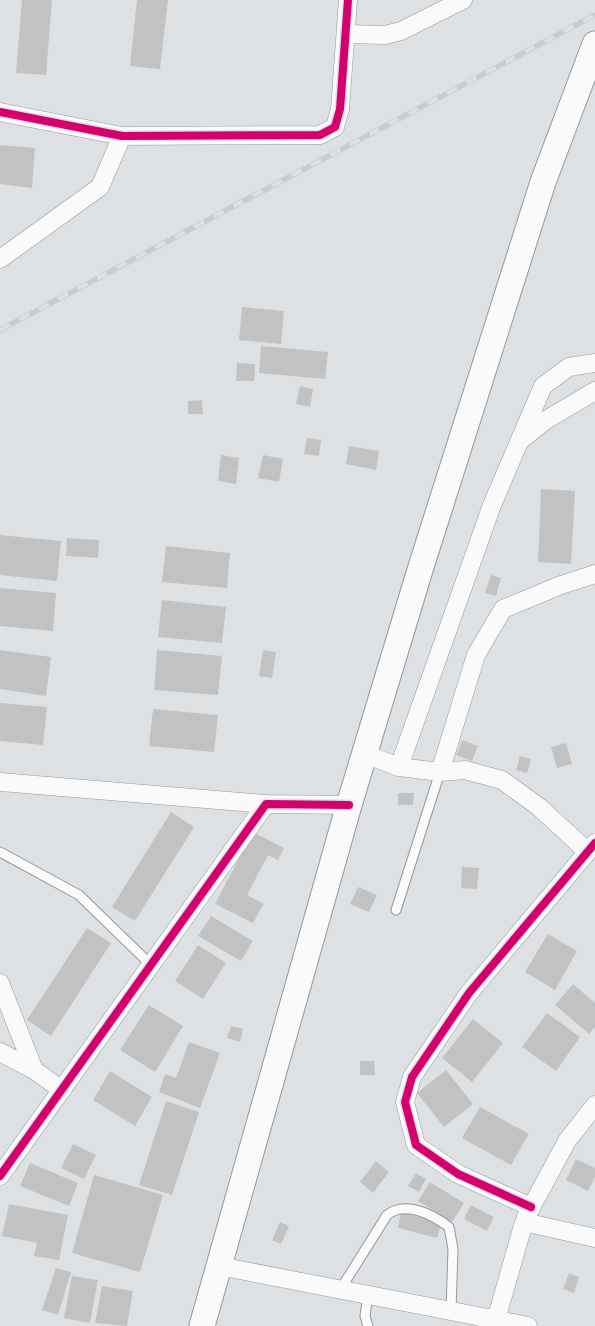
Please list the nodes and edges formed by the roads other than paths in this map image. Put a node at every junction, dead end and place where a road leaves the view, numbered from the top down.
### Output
1 (348, 0) edge
2 (463, 0) edge
3 (346, 34) junction
4 (595, 44) edge
5 (0, 112) edge
6 (122, 136) junction
7 (0, 258) edge
8 (595, 363) edge
9 (595, 391) edge
10 (519, 441) junction
11 (595, 574) edge
12 (365, 754) junction
13 (398, 767) junction
14 (440, 772) junction
15 (0, 782) edge
16 (266, 804) junction
17 (350, 805) junction
18 (591, 847) edge
19 (0, 852) edge
20 (396, 910) dead end
21 (151, 965) junction
22 (0, 983) edge
23 (0, 1052) edge
24 (34, 1070) junction
25 (62, 1090) junction
26 (595, 1105) edge
27 (0, 1176) edge
28 (528, 1214) junction
29 (595, 1238) edge
30 (219, 1266) junction
31 (340, 1290) junction
32 (368, 1295) junction
33 (451, 1311) junction
34 (496, 1320) junction
35 (202, 1326) edge
36 (368, 1326) edge
37 (528, 1326) edge

1 - 3 street
2 - 3 street
3 - 6 street
4 - 12 main road
5 - 6 street
6 - 7 street
8 - 10 street
9 - 10 street
10 - 13 street
11 - 14 street
12 - 13 street
12 - 17 main road
13 - 14 street
14 - 18 street
14 - 20 lane
15 - 16 street
16 - 17 street
16 - 21 street
17 - 30 main road
18 - 28 street
19 - 21 lane
21 - 25 street
22 - 24 street
23 - 24 street
24 - 25 street
25 - 27 street
26 - 28 street
28 - 29 street
28 - 34 street
30 - 31 street
30 - 35 main road
31 - 32 street
31 - 33 lane
32 - 33 street
32 - 36 lane
33 - 34 street
34 - 37 street

